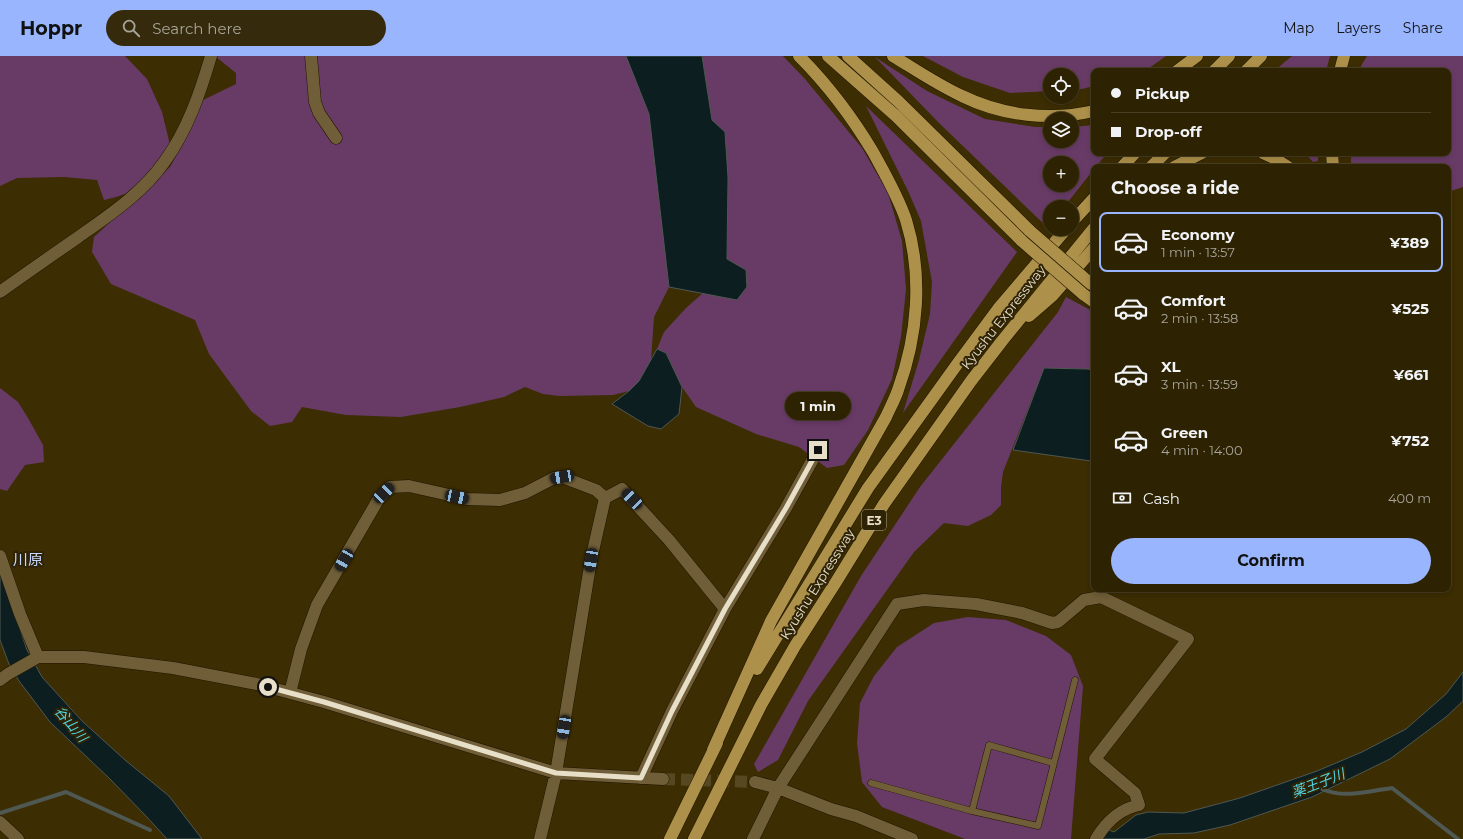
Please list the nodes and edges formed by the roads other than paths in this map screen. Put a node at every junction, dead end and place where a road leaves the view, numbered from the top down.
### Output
1 (211, 56) edge
2 (311, 56) edge
3 (799, 56) edge
4 (828, 56) edge
5 (848, 56) edge
6 (893, 56) edge
7 (1197, 56) edge
8 (1229, 56) edge
9 (1261, 56) edge
10 (1344, 56) edge
11 (1181, 68) edge
12 (1217, 68) edge
13 (1249, 68) edge
14 (1341, 68) edge
15 (1091, 112) edge
16 (336, 138) dead end
17 (1132, 156) edge
18 (1162, 156) edge
19 (1196, 156) edge
20 (1269, 156) edge
21 (1125, 164) edge
22 (1154, 164) edge
23 (1180, 164) edge
24 (1283, 164) edge
25 (1091, 201) edge
26 (1079, 214) edge
27 (1091, 231) edge
28 (1060, 236) edge
29 (1091, 251) edge
30 (1091, 284) edge
31 (0, 292) edge
32 (1091, 300) edge
33 (1002, 341) junction
34 (818, 450) dead end
35 (605, 498) junction
36 (0, 556) edge
37 (725, 609) junction
38 (38, 658) junction
39 (4, 677) edge
40 (1075, 680) dead end
41 (290, 693) junction
42 (713, 750) junction
43 (1053, 763) junction
44 (556, 773) junction
45 (641, 778) junction
46 (663, 779) tunnel mouth
47 (755, 782) tunnel mouth
48 (871, 783) dead end
49 (778, 788) junction
50 (972, 811) junction
51 (0, 822) edge
52 (18, 839) edge
53 (540, 839) edge
54 (670, 839) edge
55 (694, 839) edge
56 (753, 839) edge
57 (912, 839) edge
58 (1096, 839) edge

1 - 31 street
2 - 16 street
3 - 42 highway
4 - 32 highway, bridge
5 - 30 highway, bridge
6 - 15 highway
7 - 11 highway
8 - 12 highway
9 - 13 highway
10 - 14 highway
17 - 21 highway
18 - 22 highway
19 - 23 highway
20 - 24 highway
25 - 26 highway
27 - 33 highway, Kyushu Expressway / E3
28 - 42 highway, Kyushu Expressway / E3
29 - 33 highway
33 - 55 highway, Kyushu Expressway / E3
34 - 37 street
35 - 37 street
35 - 41 street
35 - 44 street
36 - 38 street
37 - 45 street
38 - 39 street
38 - 41 street
40 - 43 lane
41 - 44 street
42 - 54 highway, Kyushu Expressway / E3
43 - 50 lane
43 - 50 lane
44 - 45 street
44 - 53 street
45 - 46 street
47 - 49 street
48 - 50 lane
49 - 56 street
49 - 57 street
49 - 58 street
51 - 52 street

